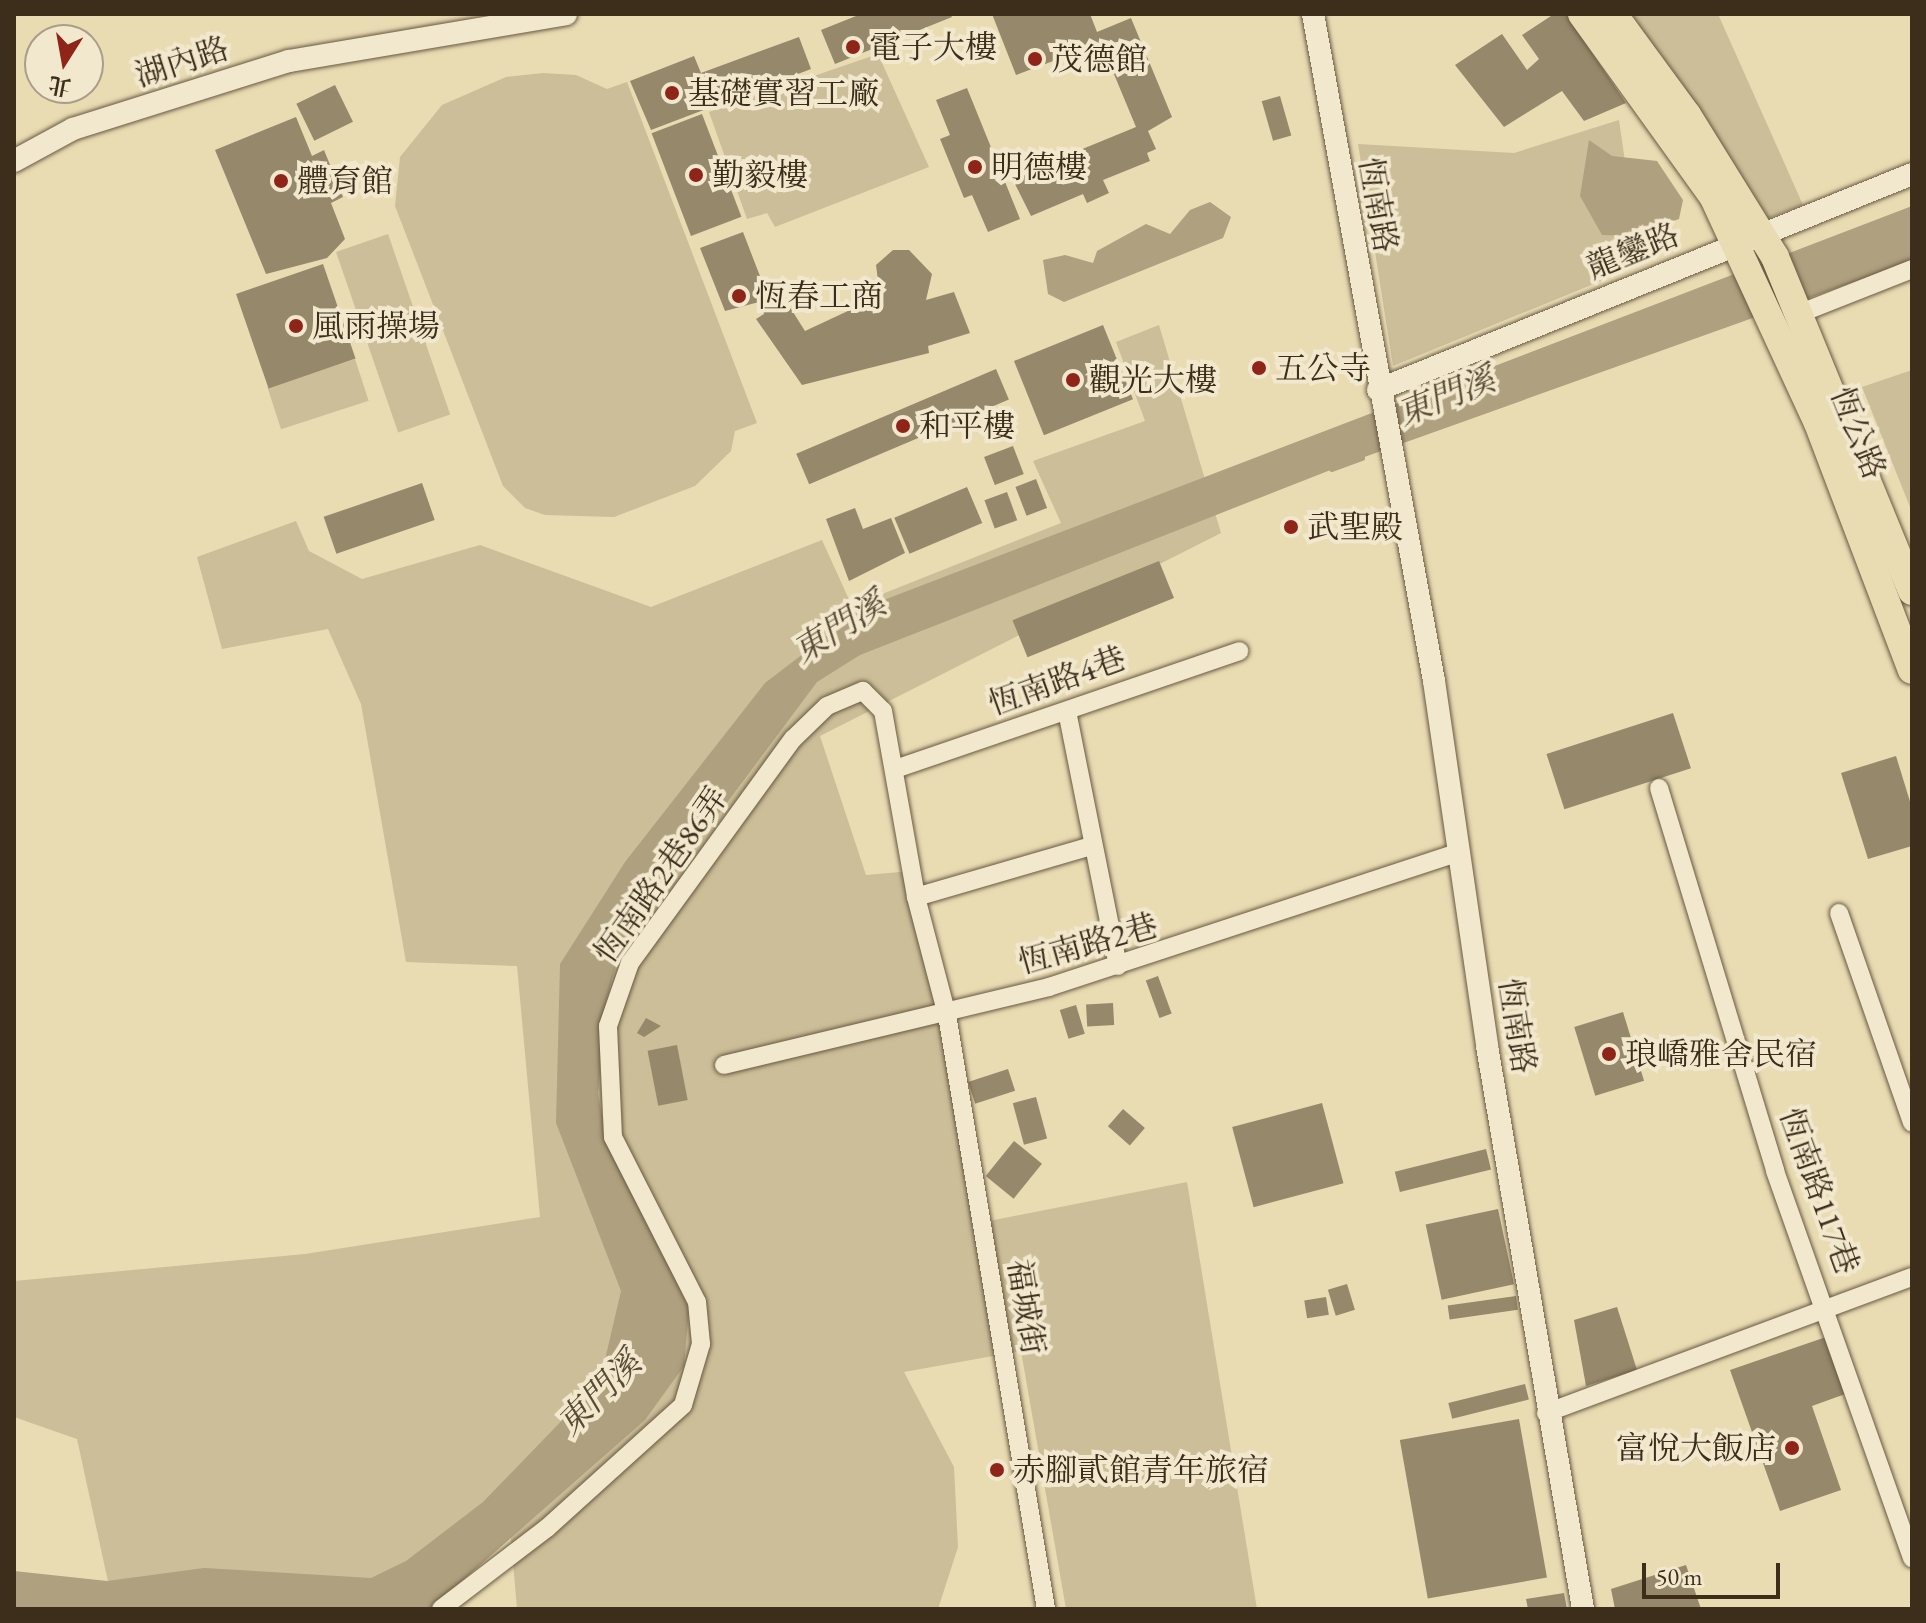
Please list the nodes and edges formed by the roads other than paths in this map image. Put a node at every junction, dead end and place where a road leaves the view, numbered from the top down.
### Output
1 (566, 14) edge
2 (1313, 14) edge
3 (1582, 14) edge
4 (1613, 14) edge
5 (14, 161) edge
6 (1912, 174) edge
7 (1749, 248) junction
8 (1912, 269) edge
9 (1788, 312) junction
10 (1380, 399) junction
11 (1912, 591) edge
12 (1239, 651) dead end
13 (1912, 670) edge
14 (1067, 711) junction
15 (895, 769) junction
16 (1659, 788) dead end
17 (1092, 846) junction
18 (1460, 852) junction
19 (916, 897) junction
20 (1839, 913) dead end
21 (1118, 966) junction
22 (947, 1015) junction
23 (724, 1065) dead end
24 (1912, 1123) edge
25 (1912, 1277) edge
26 (1828, 1304) junction
27 (1546, 1413) junction
28 (1912, 1558) edge
29 (441, 1609) edge
30 (1046, 1609) edge
31 (1583, 1609) edge

1 - 5 street, 湖內路
2 - 10 street, 恆南路
3 - 7 main road
4 - 7 main road
6 - 7 street, 龍鑾路
7 - 9 main road
7 - 9 main road
7 - 10 street, 龍鑾路
8 - 9 street
9 - 11 main road, 恆公路
9 - 13 main road, 恆公路
10 - 18 street, 恆南路
12 - 14 street, 恆南路4巷
14 - 15 street, 恆南路4巷
14 - 17 street
15 - 19 street, 恆南路2巷86弄
15 - 29 street, 恆南路2巷86弄
16 - 26 street, 恆南路117巷
17 - 19 street
17 - 21 street
18 - 21 street, 恆南路2巷
18 - 27 street, 恆南路
19 - 22 street, 恆南路2巷86弄
20 - 24 street
21 - 22 street, 恆南路2巷
22 - 23 street, 恆南路2巷
22 - 30 street, 福城街
25 - 26 street, 恆南路117巷
26 - 27 street, 恆南路117巷
26 - 28 street, 恆南路117巷
27 - 31 street, 恆南路

